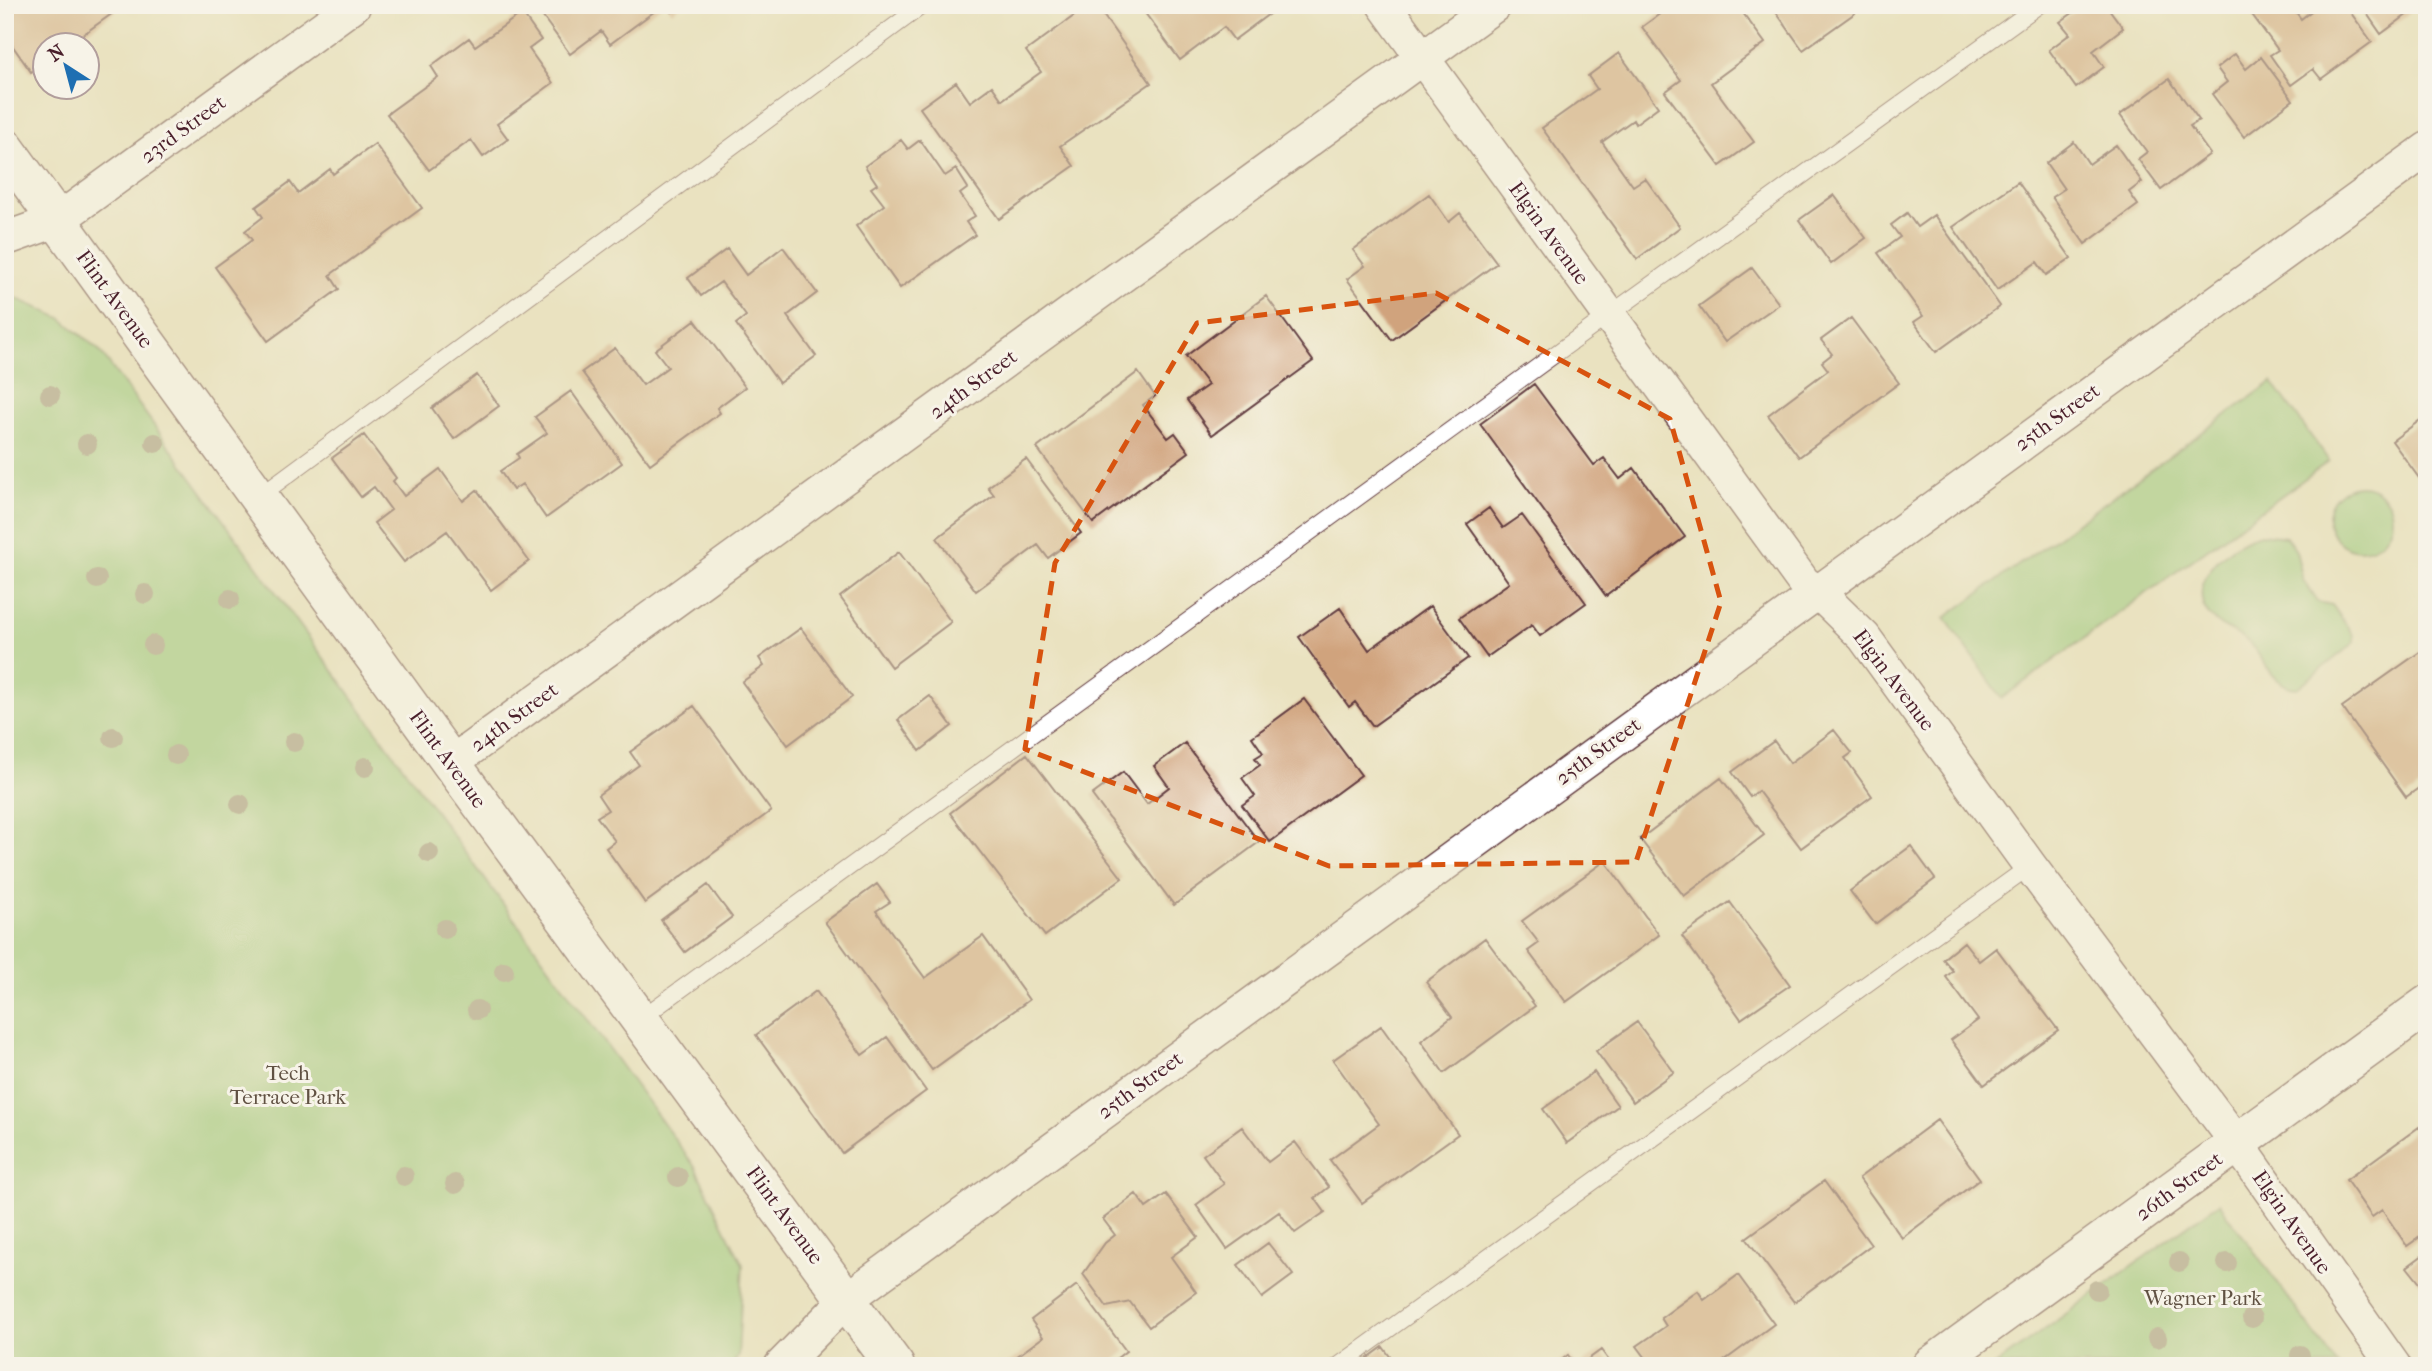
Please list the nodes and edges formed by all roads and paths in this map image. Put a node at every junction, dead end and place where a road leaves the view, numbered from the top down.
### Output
1 (354, 5) edge
2 (923, 5) edge
3 (1384, 5) edge
4 (1496, 5) edge
5 (2039, 5) edge
6 (1422, 58) junction
7 (5, 148) edge
8 (2427, 149) edge
9 (58, 220) junction
10 (5, 239) edge
11 (1609, 314) junction
12 (258, 497) junction
13 (1817, 591) junction
14 (451, 763) junction
15 (2030, 866) junction
16 (2427, 1005) edge
17 (640, 1019) junction
18 (2237, 1143) junction
19 (847, 1299) junction
20 (781, 1366) edge
21 (895, 1366) edge
22 (1338, 1366) edge
23 (1931, 1366) edge
24 (2394, 1366) edge

1 - 9 street, 23rd Street
2 - 12 lane
3 - 6 street, Elgin Avenue
4 - 6 street, 24th Street
5 - 11 lane
6 - 11 street, Elgin Avenue
6 - 14 street, 24th Street
7 - 9 street, Flint Avenue
8 - 13 street, 25th Street
9 - 10 street, 23rd Street
9 - 12 street, Flint Avenue
11 - 13 street, Elgin Avenue
11 - 17 lane
12 - 14 street, Flint Avenue
13 - 15 street, Elgin Avenue
13 - 19 street, 25th Street
14 - 17 street, Flint Avenue
15 - 18 street, Elgin Avenue
15 - 22 lane
16 - 18 street, 26th Street
17 - 19 street, Flint Avenue
18 - 23 street, 26th Street
18 - 24 street, Elgin Avenue
19 - 20 street, 25th Street
19 - 21 street, Flint Avenue

